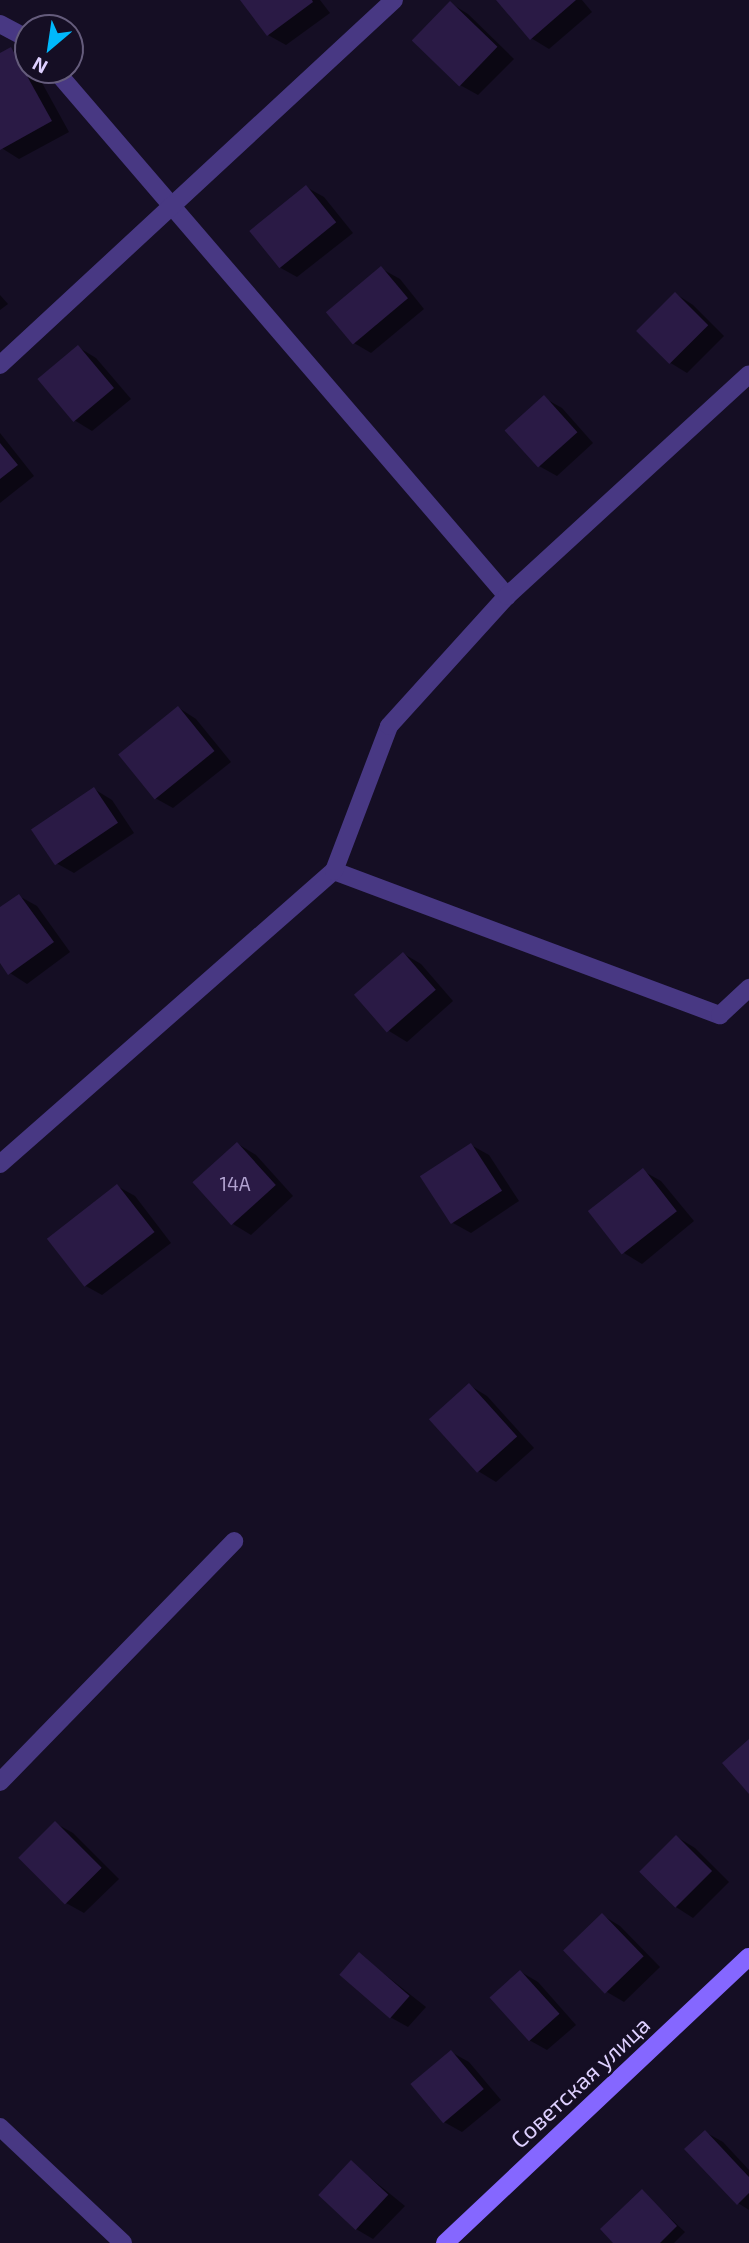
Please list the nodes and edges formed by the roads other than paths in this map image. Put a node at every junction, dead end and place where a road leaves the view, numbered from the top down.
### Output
1 (394, 0) edge
2 (67, 84) edge
3 (172, 206) junction
4 (0, 365) edge
5 (749, 374) edge
6 (507, 596) junction
7 (334, 871) junction
8 (749, 988) edge
9 (0, 1164) edge
10 (234, 1541) dead end
11 (0, 1782) edge
12 (749, 1957) edge
13 (0, 2127) edge
14 (123, 2243) edge
15 (445, 2243) edge

1 - 3 street
2 - 3 street
3 - 4 street
3 - 6 street
5 - 6 street
6 - 7 street
7 - 8 street
7 - 9 street
10 - 11 street
12 - 15 main road, Советская улица
13 - 14 street

